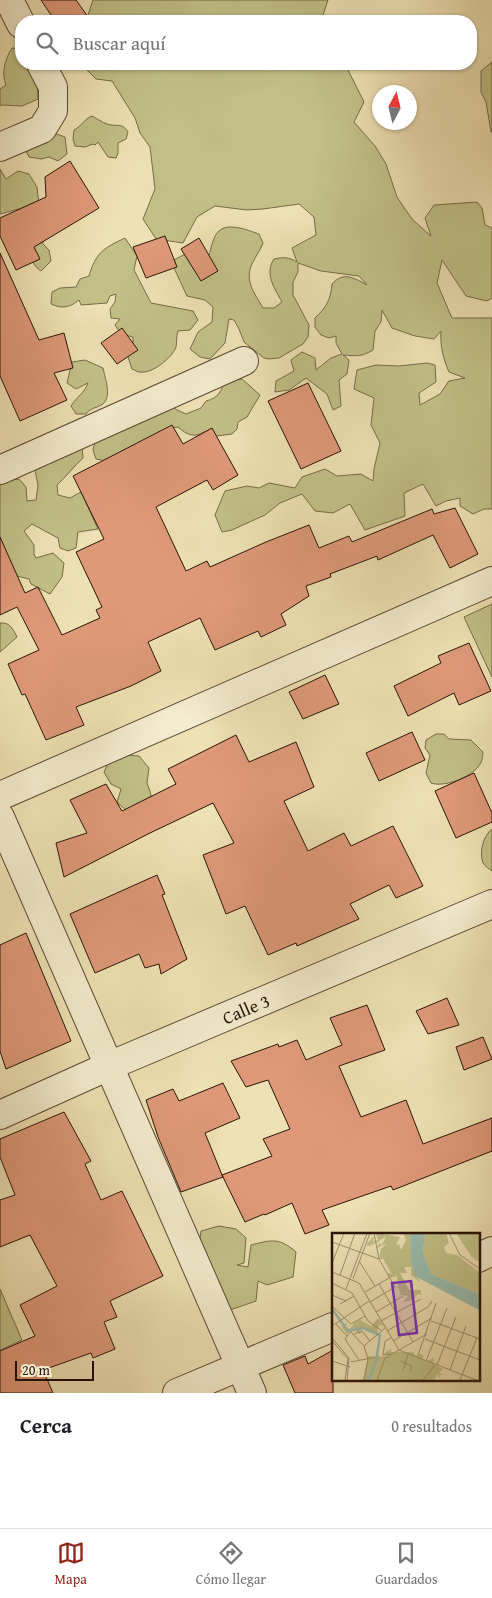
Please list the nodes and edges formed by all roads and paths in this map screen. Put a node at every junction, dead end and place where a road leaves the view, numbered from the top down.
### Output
1 (9, 0) edge
2 (16, 15) edge
3 (44, 70) edge
4 (0, 147) edge
5 (244, 362) dead end
6 (0, 470) edge
7 (492, 581) edge
8 (0, 796) edge
9 (0, 816) edge
10 (492, 904) edge
11 (109, 1066) junction
12 (0, 1115) edge
13 (492, 1251) edge
14 (480, 1257) edge
15 (332, 1327) edge
16 (240, 1366) junction
17 (177, 1393) edge
18 (252, 1393) edge

1 - 2 street
3 - 4 street
5 - 6 street
7 - 8 street
9 - 11 street
10 - 11 street, Calle 3
11 - 12 street, Calle 3
11 - 16 street
13 - 14 street
15 - 16 street
16 - 17 street
16 - 18 street

